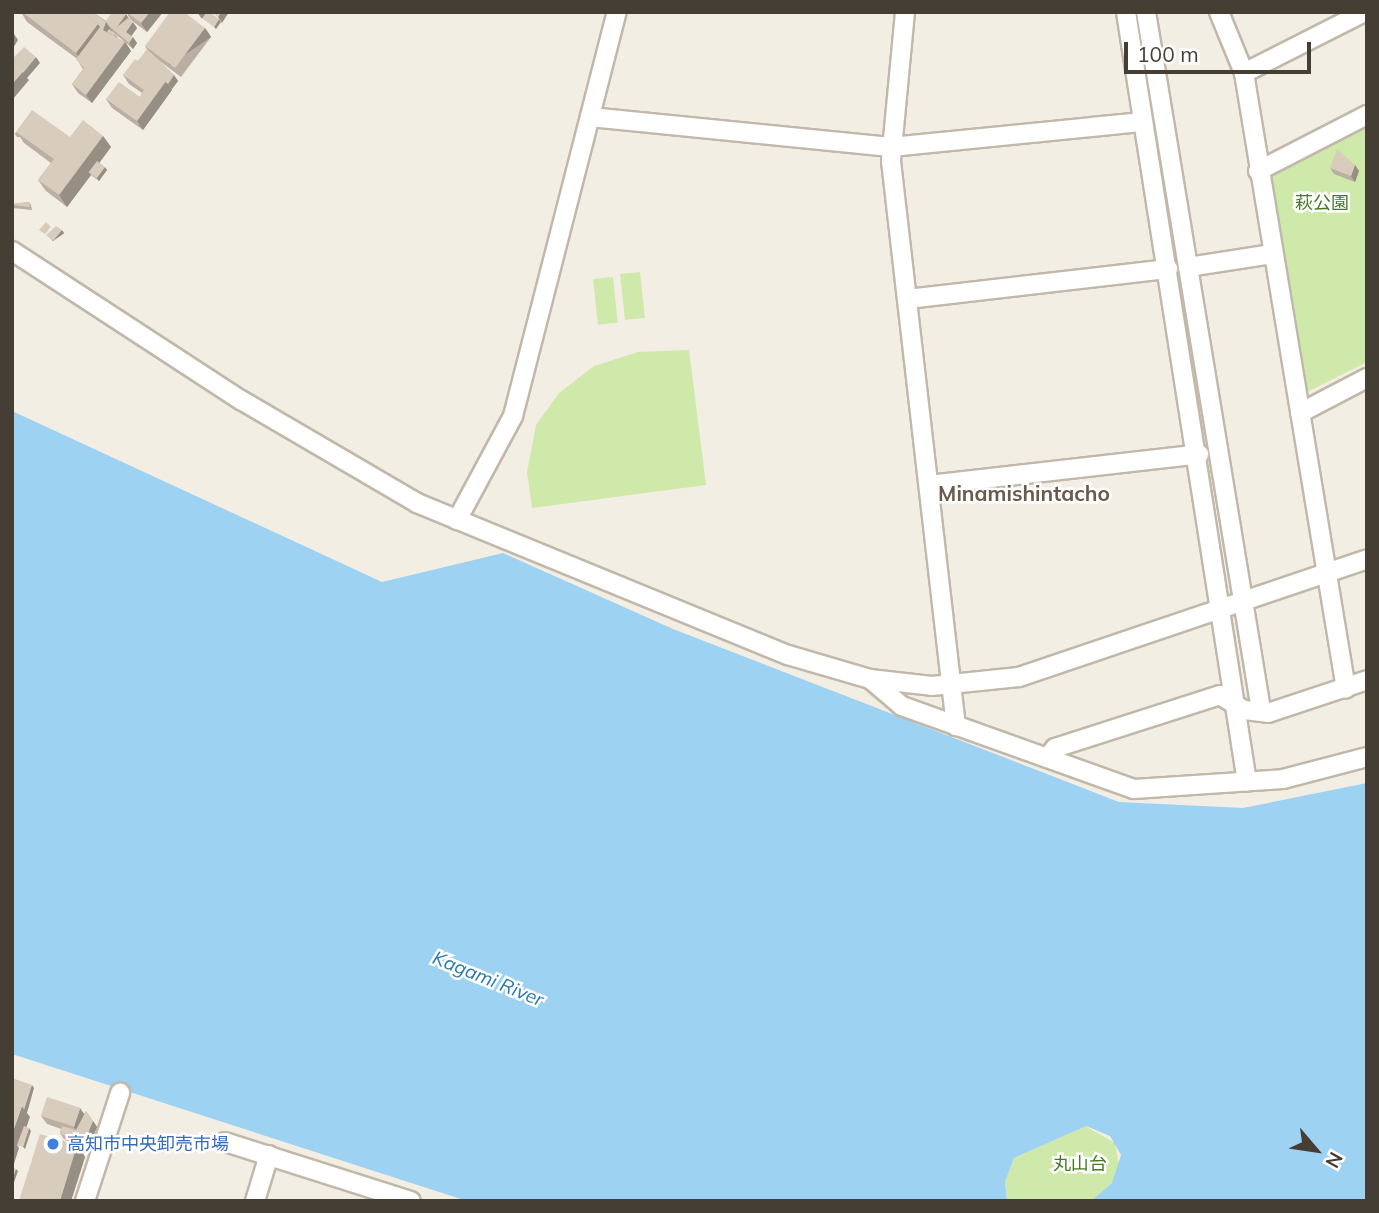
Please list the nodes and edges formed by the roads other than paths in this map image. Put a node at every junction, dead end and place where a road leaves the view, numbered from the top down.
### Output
1 (617, 12) edge
2 (905, 12) edge
3 (1126, 12) edge
4 (1146, 12) edge
5 (1219, 12) edge
6 (1364, 12) edge
7 (1244, 73) junction
8 (1367, 115) edge
9 (590, 117) junction
10 (1143, 122) junction
11 (891, 147) junction
12 (1258, 171) junction
13 (12, 251) edge
14 (1272, 254) junction
15 (1188, 267) junction
16 (1168, 269) junction
17 (908, 299) junction
18 (1367, 378) edge
19 (1300, 413) junction
20 (1199, 454) junction
21 (929, 485) junction
22 (457, 520) junction
23 (1367, 559) edge
24 (1325, 577) junction
25 (1244, 604) junction
26 (1224, 610) junction
27 (870, 679) junction
28 (1367, 680) edge
29 (951, 685) junction
30 (1346, 689) junction
31 (1233, 701) junction
32 (1262, 710) junction
33 (956, 726) junction
34 (1367, 757) edge
35 (1047, 758) junction
36 (1247, 782) junction
37 (120, 1093) dead end
38 (225, 1142) dead end
39 (269, 1155) junction
40 (85, 1201) edge
41 (255, 1201) edge
42 (411, 1201) edge

1 - 9 street
2 - 11 street
3 - 10 street
4 - 15 street
5 - 7 street
6 - 7 street
7 - 12 street
8 - 12 street
9 - 11 street
9 - 22 street
10 - 11 street
10 - 16 street
11 - 17 street
12 - 14 street
13 - 22 street
14 - 15 street
14 - 19 street
15 - 25 street
16 - 17 street
16 - 20 street
17 - 21 street
18 - 19 street
19 - 24 street
20 - 21 street
20 - 26 street
21 - 29 street
22 - 27 street
23 - 24 street
24 - 25 street
24 - 30 street
25 - 26 street
25 - 32 street
26 - 29 street
26 - 31 street
27 - 29 street
27 - 33 street
28 - 30 street
29 - 33 street
30 - 32 street
31 - 32 street
31 - 35 street
31 - 36 street
33 - 35 street
34 - 36 street
35 - 36 street
37 - 40 street
38 - 39 street
39 - 41 street
39 - 42 street

